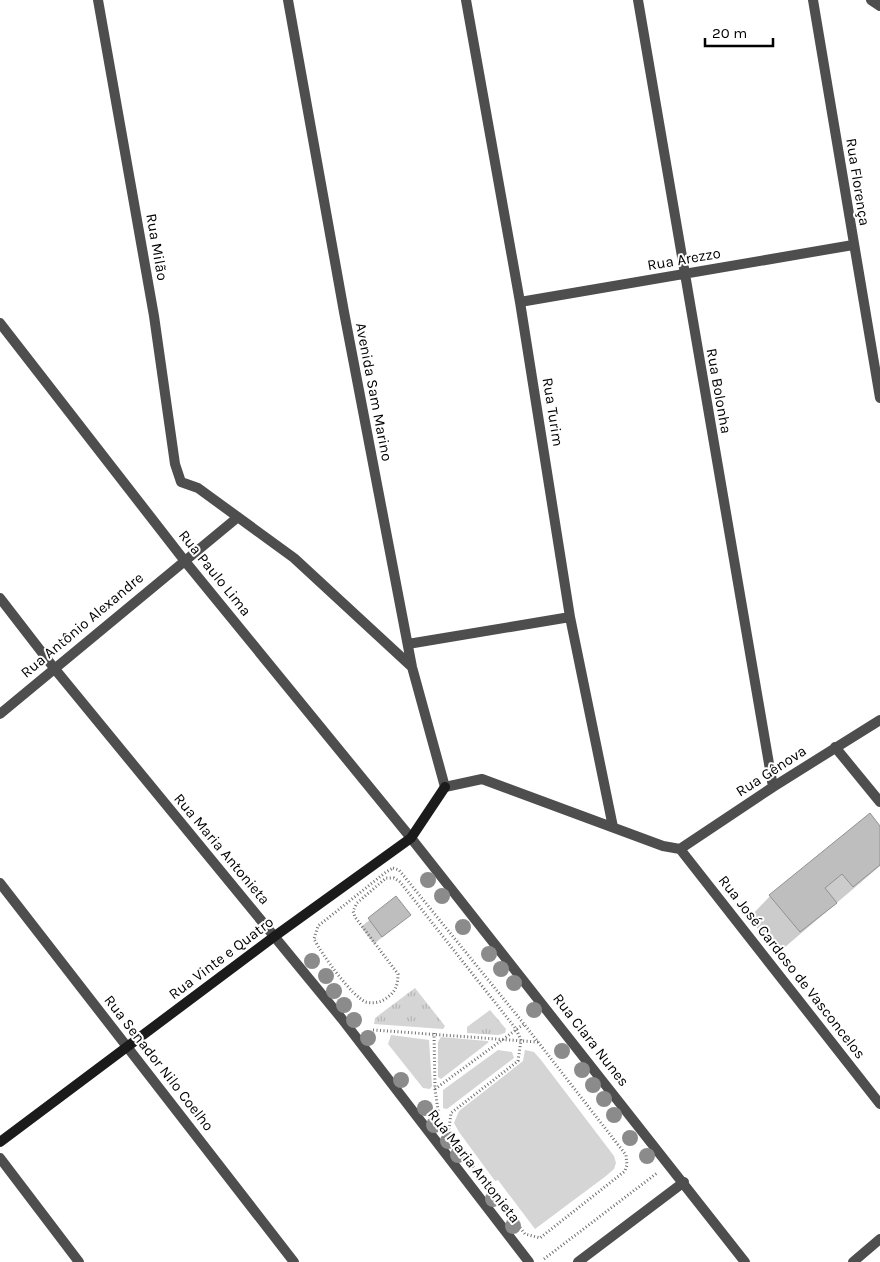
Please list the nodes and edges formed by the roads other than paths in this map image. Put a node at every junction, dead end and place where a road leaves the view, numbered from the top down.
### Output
1 (98, 0) edge
2 (288, 0) edge
3 (466, 0) edge
4 (638, 0) edge
5 (813, 0) edge
6 (871, 0) edge
7 (880, 6) edge
8 (853, 245) junction
9 (684, 274) junction
10 (520, 302) junction
11 (0, 322) edge
12 (880, 398) edge
13 (238, 517) junction
14 (184, 560) junction
15 (0, 598) edge
16 (570, 617) junction
17 (408, 644) junction
18 (412, 667) junction
19 (54, 668) junction
20 (0, 714) edge
21 (880, 720) edge
22 (835, 747) junction
23 (446, 787) junction
24 (773, 787) junction
25 (880, 802) edge
26 (613, 827) junction
27 (411, 838) junction
28 (680, 849) junction
29 (0, 883) edge
30 (275, 936) junction
31 (127, 1047) junction
32 (880, 1104) edge
33 (0, 1142) edge
34 (0, 1158) edge
35 (684, 1182) junction
36 (880, 1239) edge
37 (79, 1262) edge
38 (294, 1262) edge
39 (529, 1262) edge
40 (578, 1262) edge
41 (745, 1262) edge
42 (853, 1262) edge

1 - 13 street, Rua Milão
2 - 17 street, Avenida Sam Marino
3 - 10 street, Rua Turim
4 - 9 street, Rua Bolonha
5 - 8 street, Rua Florença
6 - 7 street
8 - 9 street, Rua Arezzo
8 - 12 street, Rua Florença
9 - 10 street, Rua Arezzo
9 - 24 street, Rua Bolonha
10 - 16 street, Rua Turim
11 - 14 street, Rua Paulo Lima
13 - 14 street, Rua Antônio Alexandre
13 - 18 street
14 - 19 street, Rua Antônio Alexandre
14 - 27 street, Rua Paulo Lima
15 - 19 street, Rua Maria Antonieta
16 - 17 street
16 - 26 street, Rua Turim
17 - 18 street, Avenida Sam Marino
18 - 23 street, Avenida Sam Marino
19 - 20 street, Rua Antônio Alexandre
19 - 30 street, Rua Maria Antonieta
21 - 22 street, Rua Gênova
22 - 24 street, Rua Gênova
22 - 25 street
23 - 26 street
23 - 27 street, Rua Vinte e Quatro
24 - 28 street, Rua Gênova
26 - 28 street
27 - 30 street, Rua Vinte e Quatro
27 - 35 street, Rua Clara Nunes
28 - 32 street, Rua José Cardoso de Vasconcelos
29 - 31 street, Rua Senador Nilo Coelho
30 - 31 street, Rua Vinte e Quatro
30 - 39 street, Rua Maria Antonieta
31 - 33 street, Rua Vinte e Quatro
31 - 38 street, Rua Senador Nilo Coelho
34 - 37 street
35 - 40 street
35 - 41 street, Rua Clara Nunes
36 - 42 street

